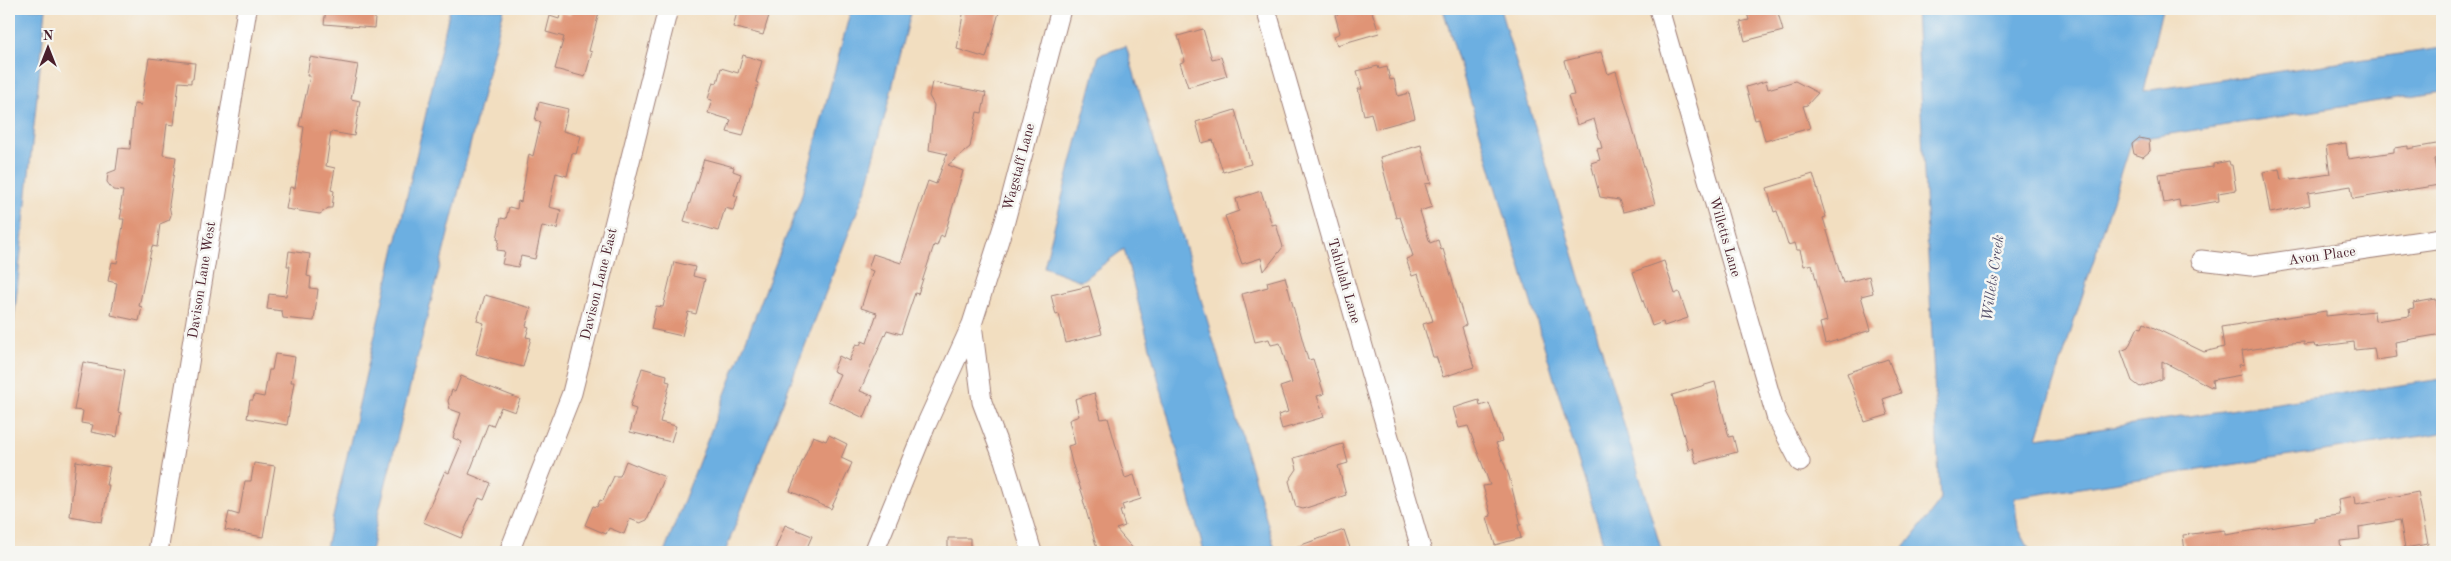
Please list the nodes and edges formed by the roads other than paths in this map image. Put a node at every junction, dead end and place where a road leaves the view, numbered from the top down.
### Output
1 (247, 9) edge
2 (668, 9) edge
3 (1061, 9) edge
4 (1266, 9) edge
5 (1659, 9) edge
6 (2442, 238) edge
7 (2201, 260) dead end
8 (972, 324) junction
9 (1800, 462) dead end
10 (158, 552) edge
11 (509, 552) edge
12 (874, 552) edge
13 (1032, 552) edge
14 (1422, 552) edge

1 - 10 street, Davison Lane West
2 - 11 street, Davison Lane East
3 - 8 street, Wagstaff Lane
4 - 14 street, Tahlulah Lane
5 - 9 street, Willetts Lane
6 - 7 street, Avon Place
8 - 12 street, Wagstaff Lane
8 - 13 street, Wagstaff Lane

